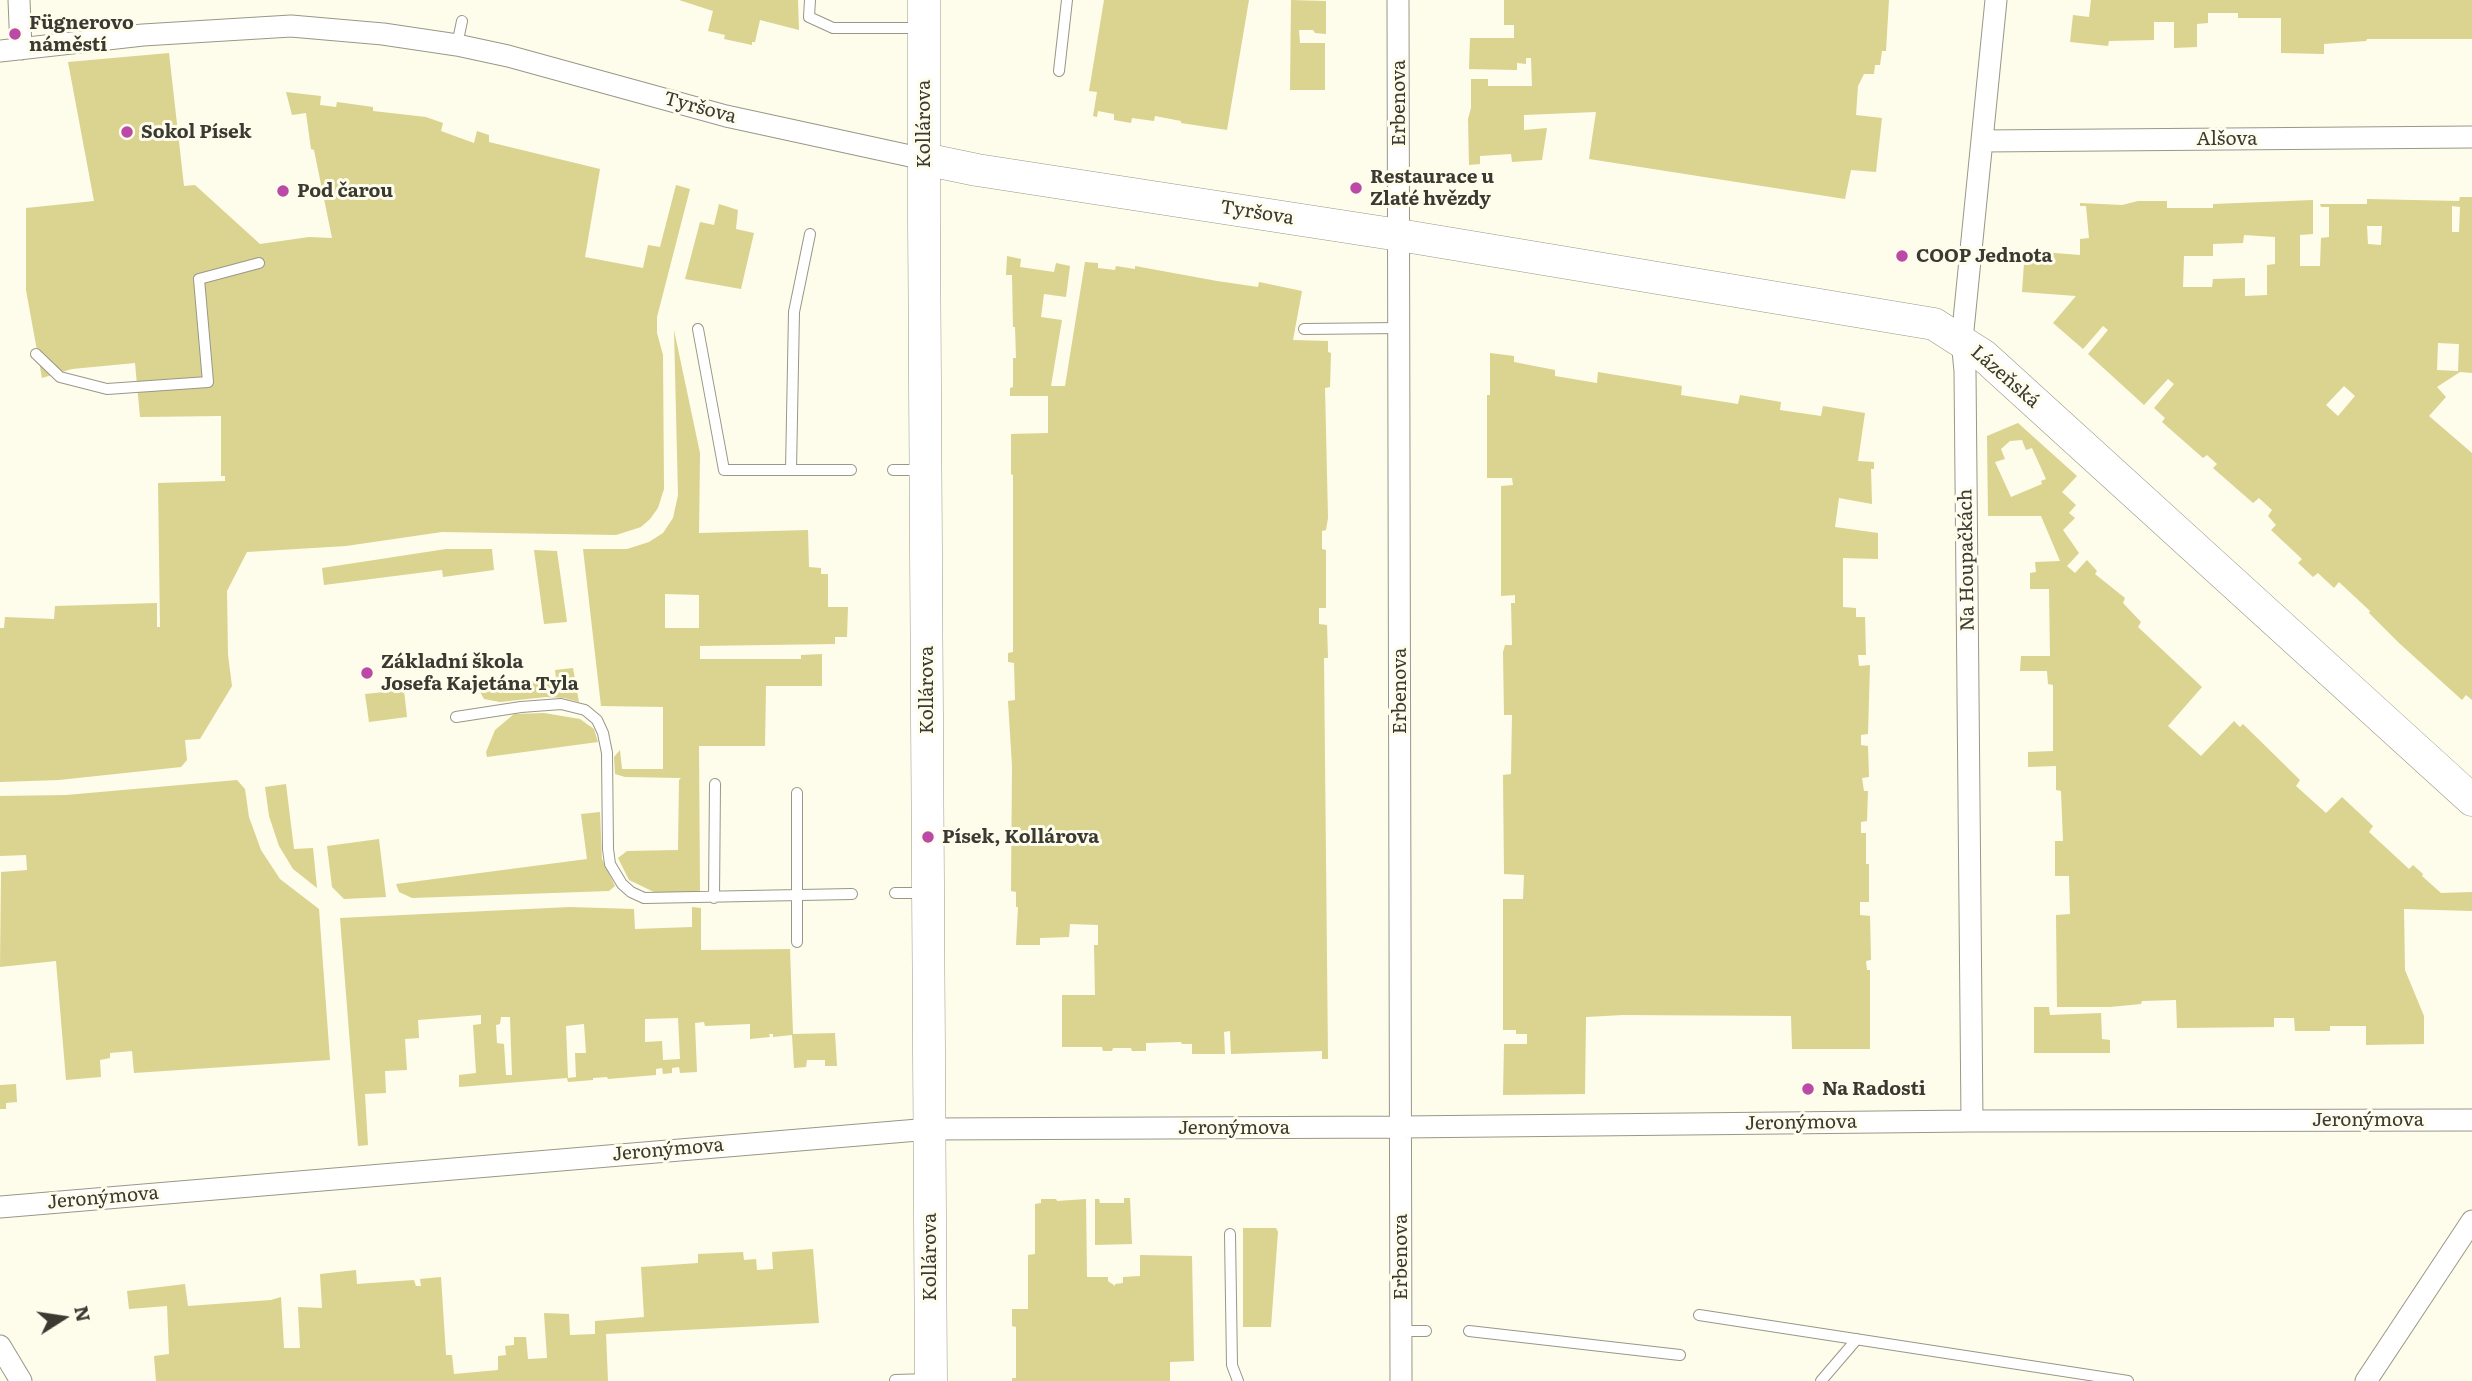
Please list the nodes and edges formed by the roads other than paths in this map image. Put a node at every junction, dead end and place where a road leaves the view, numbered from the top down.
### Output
1 (19, 0) edge
2 (810, 0) edge
3 (1067, 0) edge
4 (1398, 0) edge
5 (1996, 0) edge
6 (924, 14) edge
7 (462, 21) dead end
8 (457, 45) junction
9 (11, 50) edge
10 (1059, 71) dead end
11 (2472, 137) edge
12 (1983, 141) junction
13 (924, 159) junction
14 (810, 234) dead end
15 (1399, 235) junction
16 (259, 263) dead end
17 (1399, 328) junction
18 (698, 329) dead end
19 (1304, 329) dead end
20 (1962, 340) junction
21 (36, 354) dead end
22 (791, 470) junction
23 (851, 470) dead end
24 (893, 470) dead end
25 (925, 470) junction
26 (456, 717) dead end
27 (715, 784) dead end
28 (796, 793) dead end
29 (2472, 800) edge
30 (895, 893) dead end
31 (928, 893) junction
32 (852, 894) dead end
33 (796, 896) junction
34 (714, 898) junction
35 (797, 942) dead end
36 (2472, 1120) edge
37 (1972, 1121) junction
38 (1401, 1127) junction
39 (930, 1129) junction
40 (0, 1208) edge
41 (2472, 1221) edge
42 (1230, 1234) dead end
43 (1699, 1315) dead end
44 (1401, 1331) junction
45 (1426, 1331) dead end
46 (1469, 1331) dead end
47 (1857, 1339) junction
48 (0, 1346) edge
49 (1679, 1354) dead end
50 (895, 1380) edge
51 (931, 1380) edge
52 (21, 1381) edge
53 (1238, 1381) edge
54 (1401, 1381) edge
55 (1821, 1381) edge
56 (2128, 1381) edge
57 (2366, 1381) edge

1 - 9 street
2 - 6 lane
3 - 10 lane
4 - 15 street, Erbenova
5 - 12 street, Na Houpačkách
6 - 13 street, Kollárova
7 - 8 lane
8 - 9 street, Tyršova
8 - 13 street, Tyršova
11 - 12 street, Alšova
12 - 20 street, Na Houpačkách
13 - 15 street, Tyršova
13 - 25 street, Kollárova
14 - 22 lane
15 - 17 street, Erbenova
15 - 20 street, Lázeňská
16 - 21 lane
17 - 19 lane
17 - 38 street, Erbenova
18 - 22 lane
20 - 29 street, Lázeňská
20 - 37 street, Na Houpačkách
22 - 23 lane
24 - 25 lane
25 - 31 street, Kollárova
26 - 34 lane
27 - 34 lane
28 - 33 lane
30 - 31 lane
31 - 39 street, Kollárova
32 - 33 lane
33 - 34 lane
33 - 35 lane
36 - 37 street, Jeronýmova
37 - 38 street, Jeronýmova
38 - 39 street, Jeronýmova
38 - 44 street, Erbenova
39 - 40 street, Jeronýmova
39 - 51 street, Kollárova
41 - 57 street
42 - 53 lane
43 - 47 lane
44 - 45 lane
44 - 54 street, Erbenova
46 - 49 lane
47 - 55 lane
47 - 56 lane
48 - 52 street
50 - 51 lane

